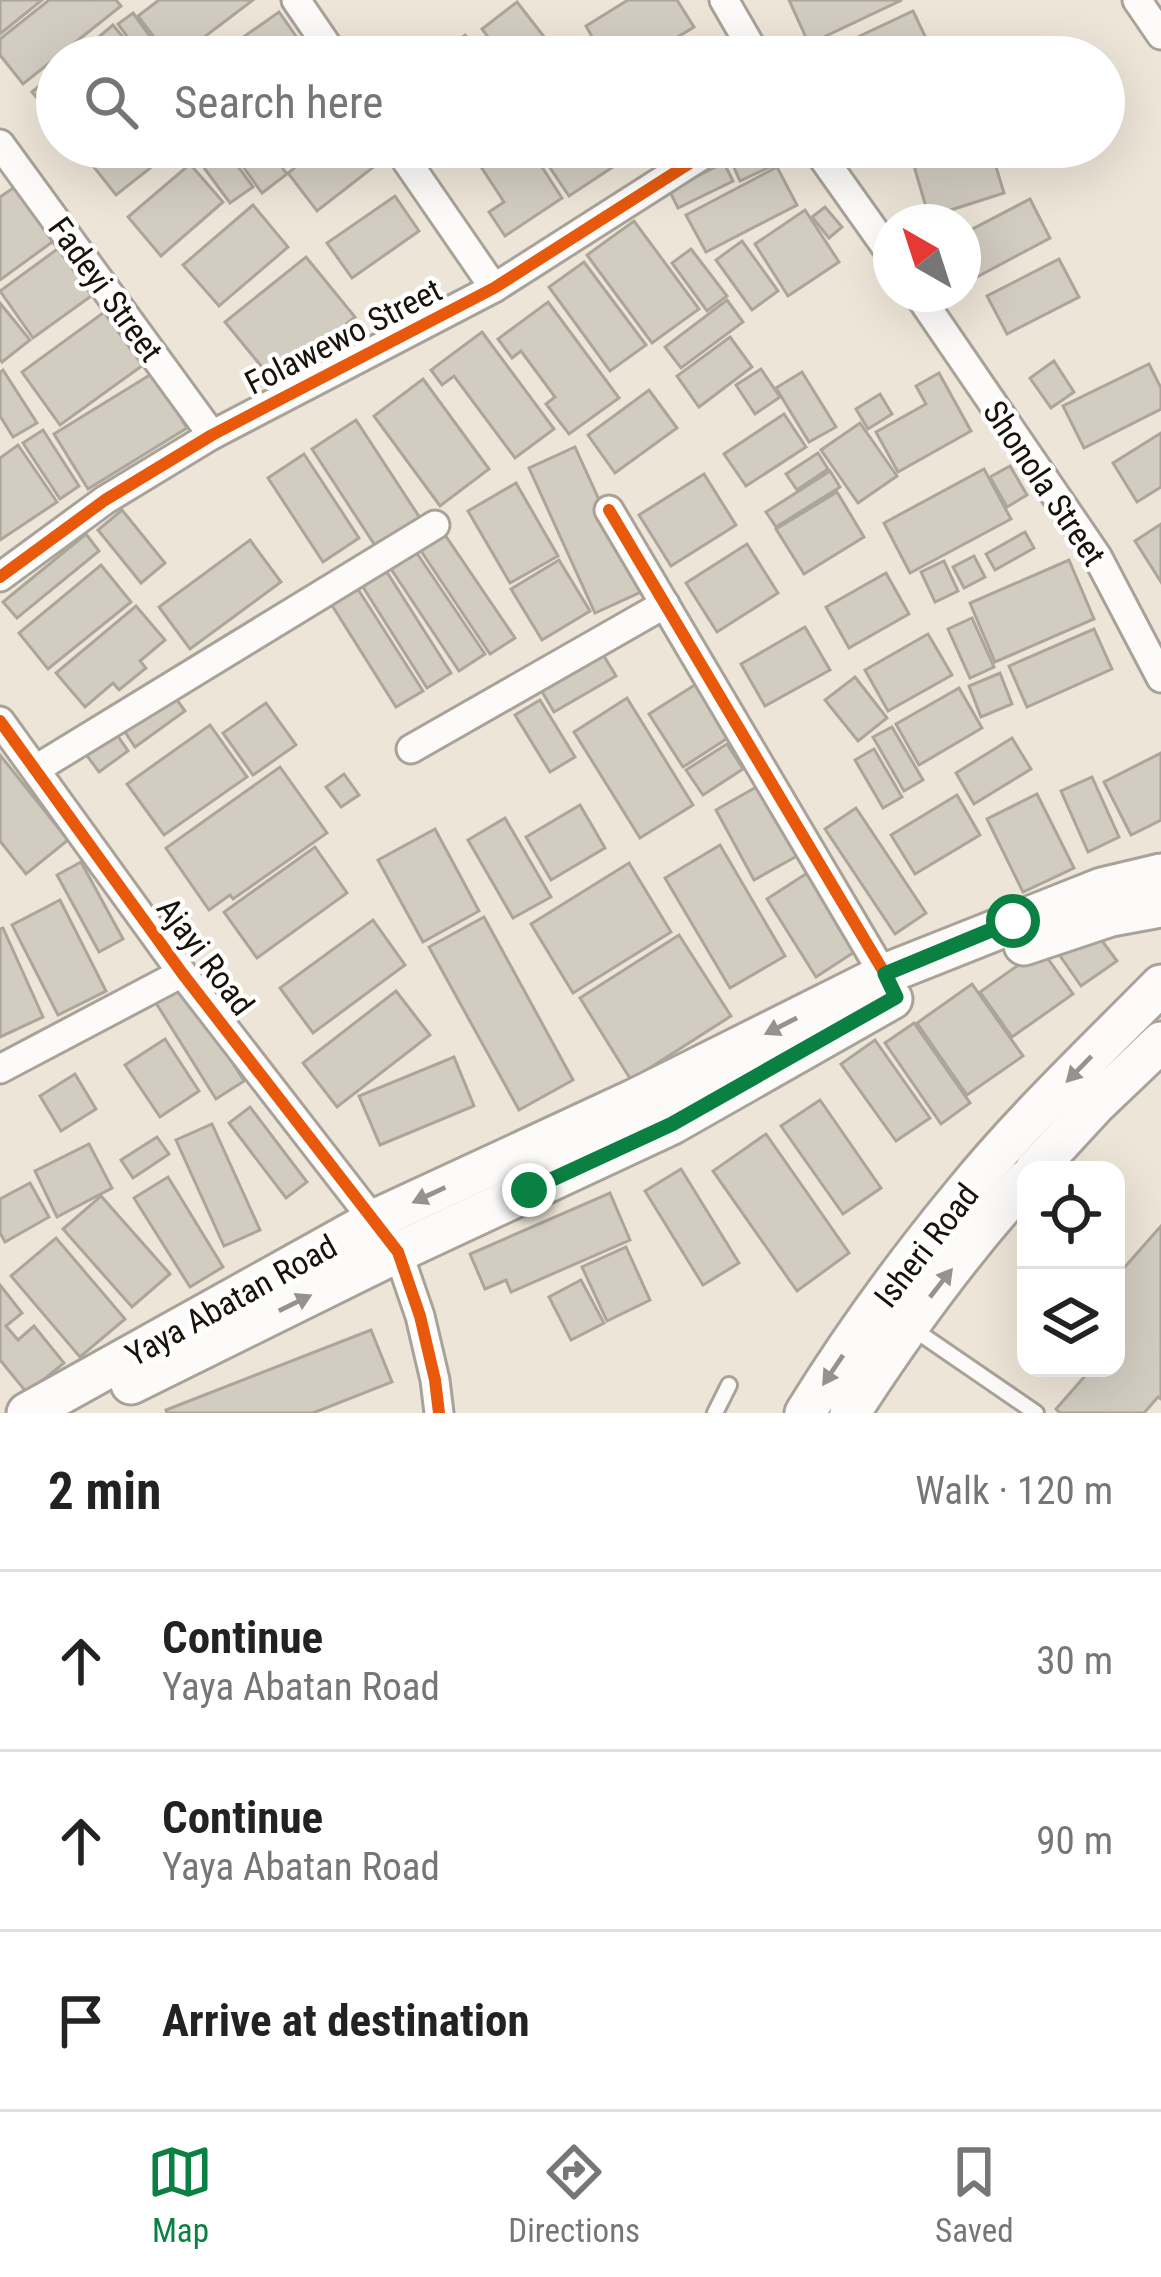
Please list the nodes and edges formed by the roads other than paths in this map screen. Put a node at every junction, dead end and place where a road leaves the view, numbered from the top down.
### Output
1 (296, 0) edge
2 (724, 0) edge
3 (1137, 0) edge
4 (1161, 35) edge
5 (321, 36) edge
6 (745, 36) edge
7 (0, 144) edge
8 (411, 168) edge
9 (682, 168) edge
10 (830, 168) edge
11 (873, 229) edge
12 (494, 289) junction
13 (930, 312) edge
14 (212, 435) junction
15 (609, 510) dead end
16 (434, 525) dead end
17 (0, 578) edge
18 (665, 604) junction
19 (1161, 678) edge
20 (0, 721) edge
21 (411, 749) dead end
22 (36, 769) junction
23 (1161, 874) edge
24 (1161, 907) edge
25 (182, 973) junction
26 (1161, 985) edge
27 (890, 986) junction
28 (1161, 1042) edge
29 (0, 1069) edge
30 (1043, 1161) edge
31 (1017, 1190) edge
32 (374, 1220) junction
33 (398, 1252) junction
34 (908, 1326) junction
35 (729, 1385) dead end
36 (861, 1409) edge
37 (27, 1413) edge
38 (79, 1413) edge
39 (439, 1413) edge
40 (715, 1413) edge
41 (806, 1413) edge
42 (1036, 1413) edge

1 - 5 street
2 - 6 street
3 - 4 street
7 - 14 street, Fadeyi Street
8 - 12 street
9 - 12 street, Folawewo Street
10 - 11 street
12 - 14 street, Folawewo Street
13 - 19 street, Shonola Street
14 - 17 street, Folawewo Street
15 - 18 street
16 - 22 street
18 - 21 street
18 - 27 street
20 - 22 street, Ajayi Road
22 - 25 street, Ajayi Road
23 - 27 main road, Yaya Abatan Road
24 - 27 main road, Yaya Abatan Road
25 - 29 street
25 - 32 street, Ajayi Road
26 -> 41 main road, Isheri Road
27 -> 32 main road, Yaya Abatan Road
27 - 33 main road, Yaya Abatan Road
28 - 30 main road
34 -> 31 main road, Isheri Road
32 - 33 street, Ajayi Road
32 - 37 main road, Yaya Abatan Road
38 -> 33 main road, Yaya Abatan Road
33 - 39 street, Ajayi Road
34 - 36 main road, Isheri Road
34 - 42 lane
35 - 40 lane

